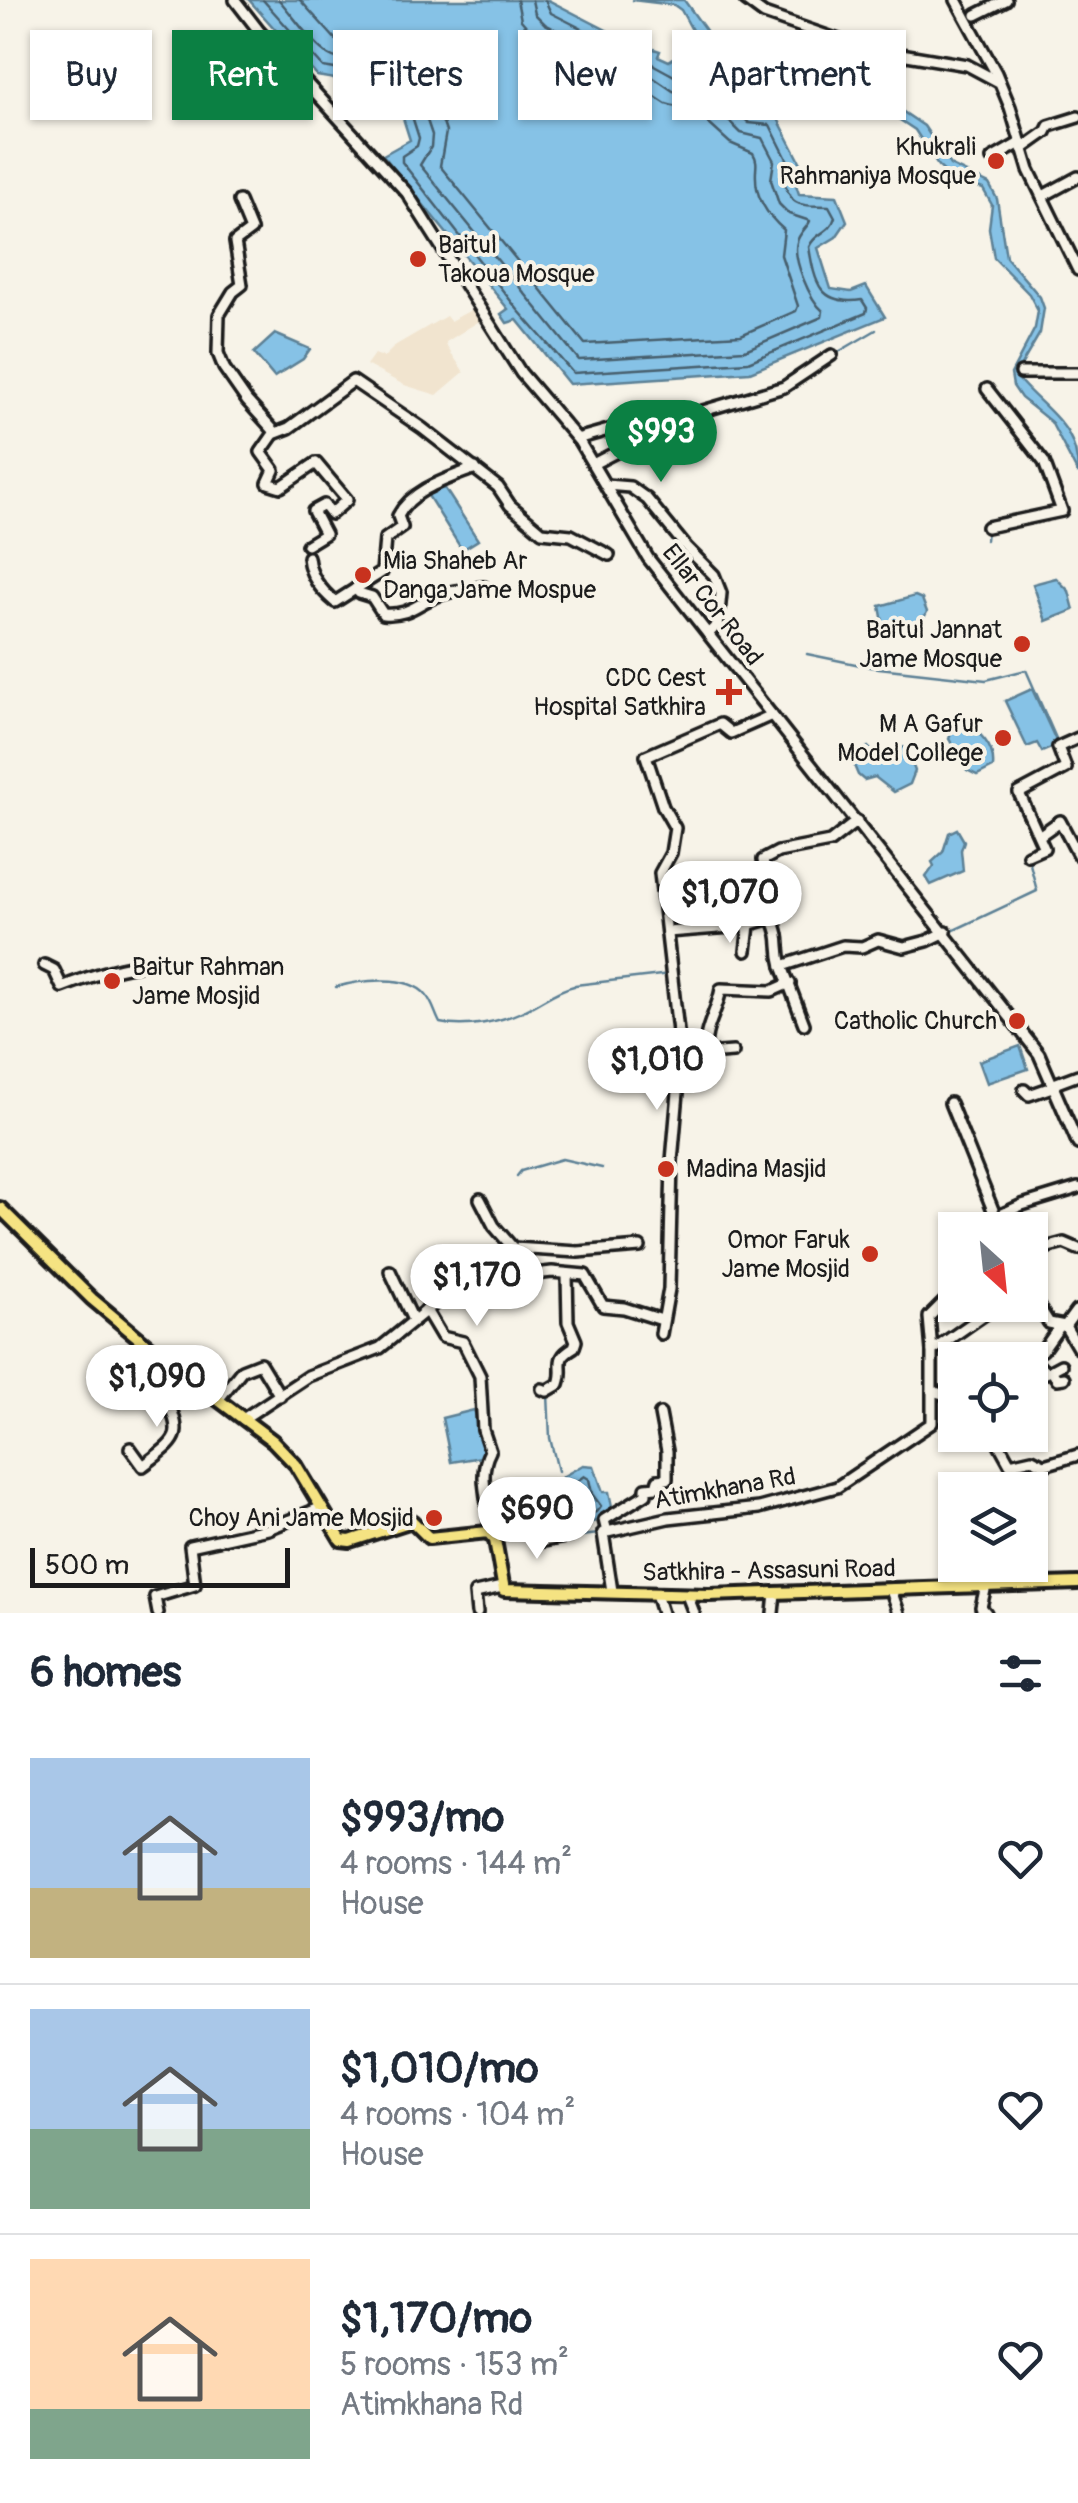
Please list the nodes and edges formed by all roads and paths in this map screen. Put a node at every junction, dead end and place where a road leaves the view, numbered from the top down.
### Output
1 (235, 0) edge
2 (746, 0) edge
3 (956, 0) edge
4 (1006, 0) edge
5 (976, 15) dead end
6 (999, 83) junction
7 (1078, 117) edge
8 (1021, 146) junction
9 (992, 160) dead end
10 (1078, 177) edge
11 (1043, 196) junction
12 (239, 200) dead end
13 (1078, 270) edge
14 (832, 355) dead end
15 (1021, 373) dead end
16 (1078, 373) edge
17 (987, 388) dead end
18 (242, 399) dead end
19 (276, 433) junction
20 (580, 438) dead end
21 (630, 444) junction
22 (593, 464) junction
23 (475, 468) junction
24 (606, 485) junction
25 (987, 527) dead end
26 (307, 545) dead end
27 (609, 555) dead end
28 (308, 558) dead end
29 (484, 587) dead end
30 (356, 588) junction
31 (708, 634) junction
32 (772, 715) junction
33 (1078, 738) edge
34 (857, 821) junction
35 (1039, 836) junction
36 (1028, 855) dead end
37 (1078, 855) edge
38 (772, 918) junction
39 (749, 925) junction
40 (667, 932) junction
41 (946, 932) junction
42 (746, 951) dead end
43 (44, 965) dead end
44 (138, 965) dead end
45 (782, 966) junction
46 (790, 983) junction
47 (804, 1024) dead end
48 (733, 1052) dead end
49 (706, 1054) junction
50 (681, 1060) junction
51 (1078, 1075) edge
52 (1055, 1085) junction
53 (1024, 1090) dead end
54 (950, 1103) dead end
55 (1078, 1144) edge
56 (1078, 1188) edge
57 (480, 1200) dead end
58 (0, 1208) edge
59 (994, 1212) edge
60 (1008, 1212) edge
61 (1048, 1247) edge
62 (640, 1248) dead end
63 (1078, 1249) edge
64 (390, 1271) dead end
65 (566, 1275) junction
66 (938, 1309) edge
67 (426, 1310) junction
68 (1076, 1311) dead end
69 (412, 1320) junction
70 (662, 1320) junction
71 (1048, 1321) edge
72 (973, 1322) edge
73 (1058, 1325) junction
74 (661, 1334) dead end
75 (1078, 1348) edge
76 (932, 1350) junction
77 (1061, 1365) dead end
78 (1052, 1372) junction
79 (190, 1378) junction
80 (1064, 1378) dead end
81 (544, 1390) dead end
82 (932, 1390) junction
83 (164, 1392) junction
84 (938, 1392) edge
85 (280, 1396) junction
86 (140, 1397) dead end
87 (218, 1400) junction
88 (660, 1414) dead end
89 (244, 1419) junction
90 (130, 1448) dead end
91 (1003, 1452) edge
92 (1078, 1454) edge
93 (320, 1508) junction
94 (606, 1532) junction
95 (491, 1533) junction
96 (570, 1536) dead end
97 (1078, 1583) edge
98 (986, 1586) junction
99 (502, 1587) junction
100 (891, 1590) junction
101 (612, 1591) junction
102 (775, 1593) junction
103 (656, 1594) junction
104 (687, 1594) junction
105 (158, 1613) edge
106 (477, 1613) edge
107 (662, 1613) edge
108 (694, 1613) edge
109 (773, 1613) edge
110 (899, 1613) edge
111 (986, 1613) edge

1 - 22 street, Ellar Cor Road
2 - 6 street
3 - 6 street
4 - 5 street
6 - 8 street
7 - 8 street
8 - 9 street
8 - 11 street
10 - 11 street
11 - 13 street
12 - 19 street
14 - 21 street
15 - 16 street
17 - 25 street
18 - 19 street
19 - 23 street
19 - 26 street
20 - 21 street
21 - 22 street
22 - 24 street, Ellar Cor Road
23 - 27 street
23 - 30 street
24 - 31 street, Ellar Cor Road
24 - 31 street
28 - 30 street
29 - 30 street
31 - 32 street, Ellar Cor Road
32 - 34 street, Ellar Cor Road
32 - 40 street
33 - 35 street
34 - 38 street
34 - 41 street, Ellar Cor Road
35 - 36 street
35 - 37 street
38 - 39 street
38 - 45 street
39 - 40 street
39 - 42 street
40 - 50 street
41 - 45 street
41 - 52 street, Ellar Cor Road
43 - 44 street
45 - 46 street
46 - 47 street
46 - 49 street
48 - 49 street
49 - 50 street
50 - 70 street
51 - 52 street
52 - 53 street
52 - 55 street, Ellar Cor Road
54 - 59 street
56 - 60 street
57 - 62 street
58 - 79 main road
61 - 63 street
64 - 69 street
65 - 67 street
65 - 70 street
65 - 81 street
66 - 76 street, Atimkhana Rd
67 - 69 street
67 - 95 street
68 - 73 street
69 - 85 street
70 - 74 street
71 - 73 street
72 - 76 street
73 - 75 street
73 - 78 street
76 - 82 street, Atimkhana Rd
77 - 78 street
78 - 80 street
79 - 83 street
79 - 87 main road
82 - 84 street
82 - 94 street, Atimkhana Rd
83 - 86 street
83 - 90 street
85 - 87 street
85 - 89 street
87 - 89 main road
88 - 94 street
89 - 93 main road
91 - 92 street
93 - 95 main road
93 - 105 street
94 - 101 street
95 - 96 street
95 - 99 main road
97 - 98 main road, Satkhira - Assasuni Road
98 - 100 main road, Satkhira - Assasuni Road
98 - 111 street
99 - 101 main road, Satkhira - Assasuni Road
99 - 106 street
100 - 102 main road, Satkhira - Assasuni Road
100 - 110 street
101 - 103 main road, Satkhira - Assasuni Road
102 - 104 main road, Satkhira - Assasuni Road
102 - 109 street
103 - 104 main road, Satkhira - Assasuni Road
103 - 107 street
104 - 108 street

